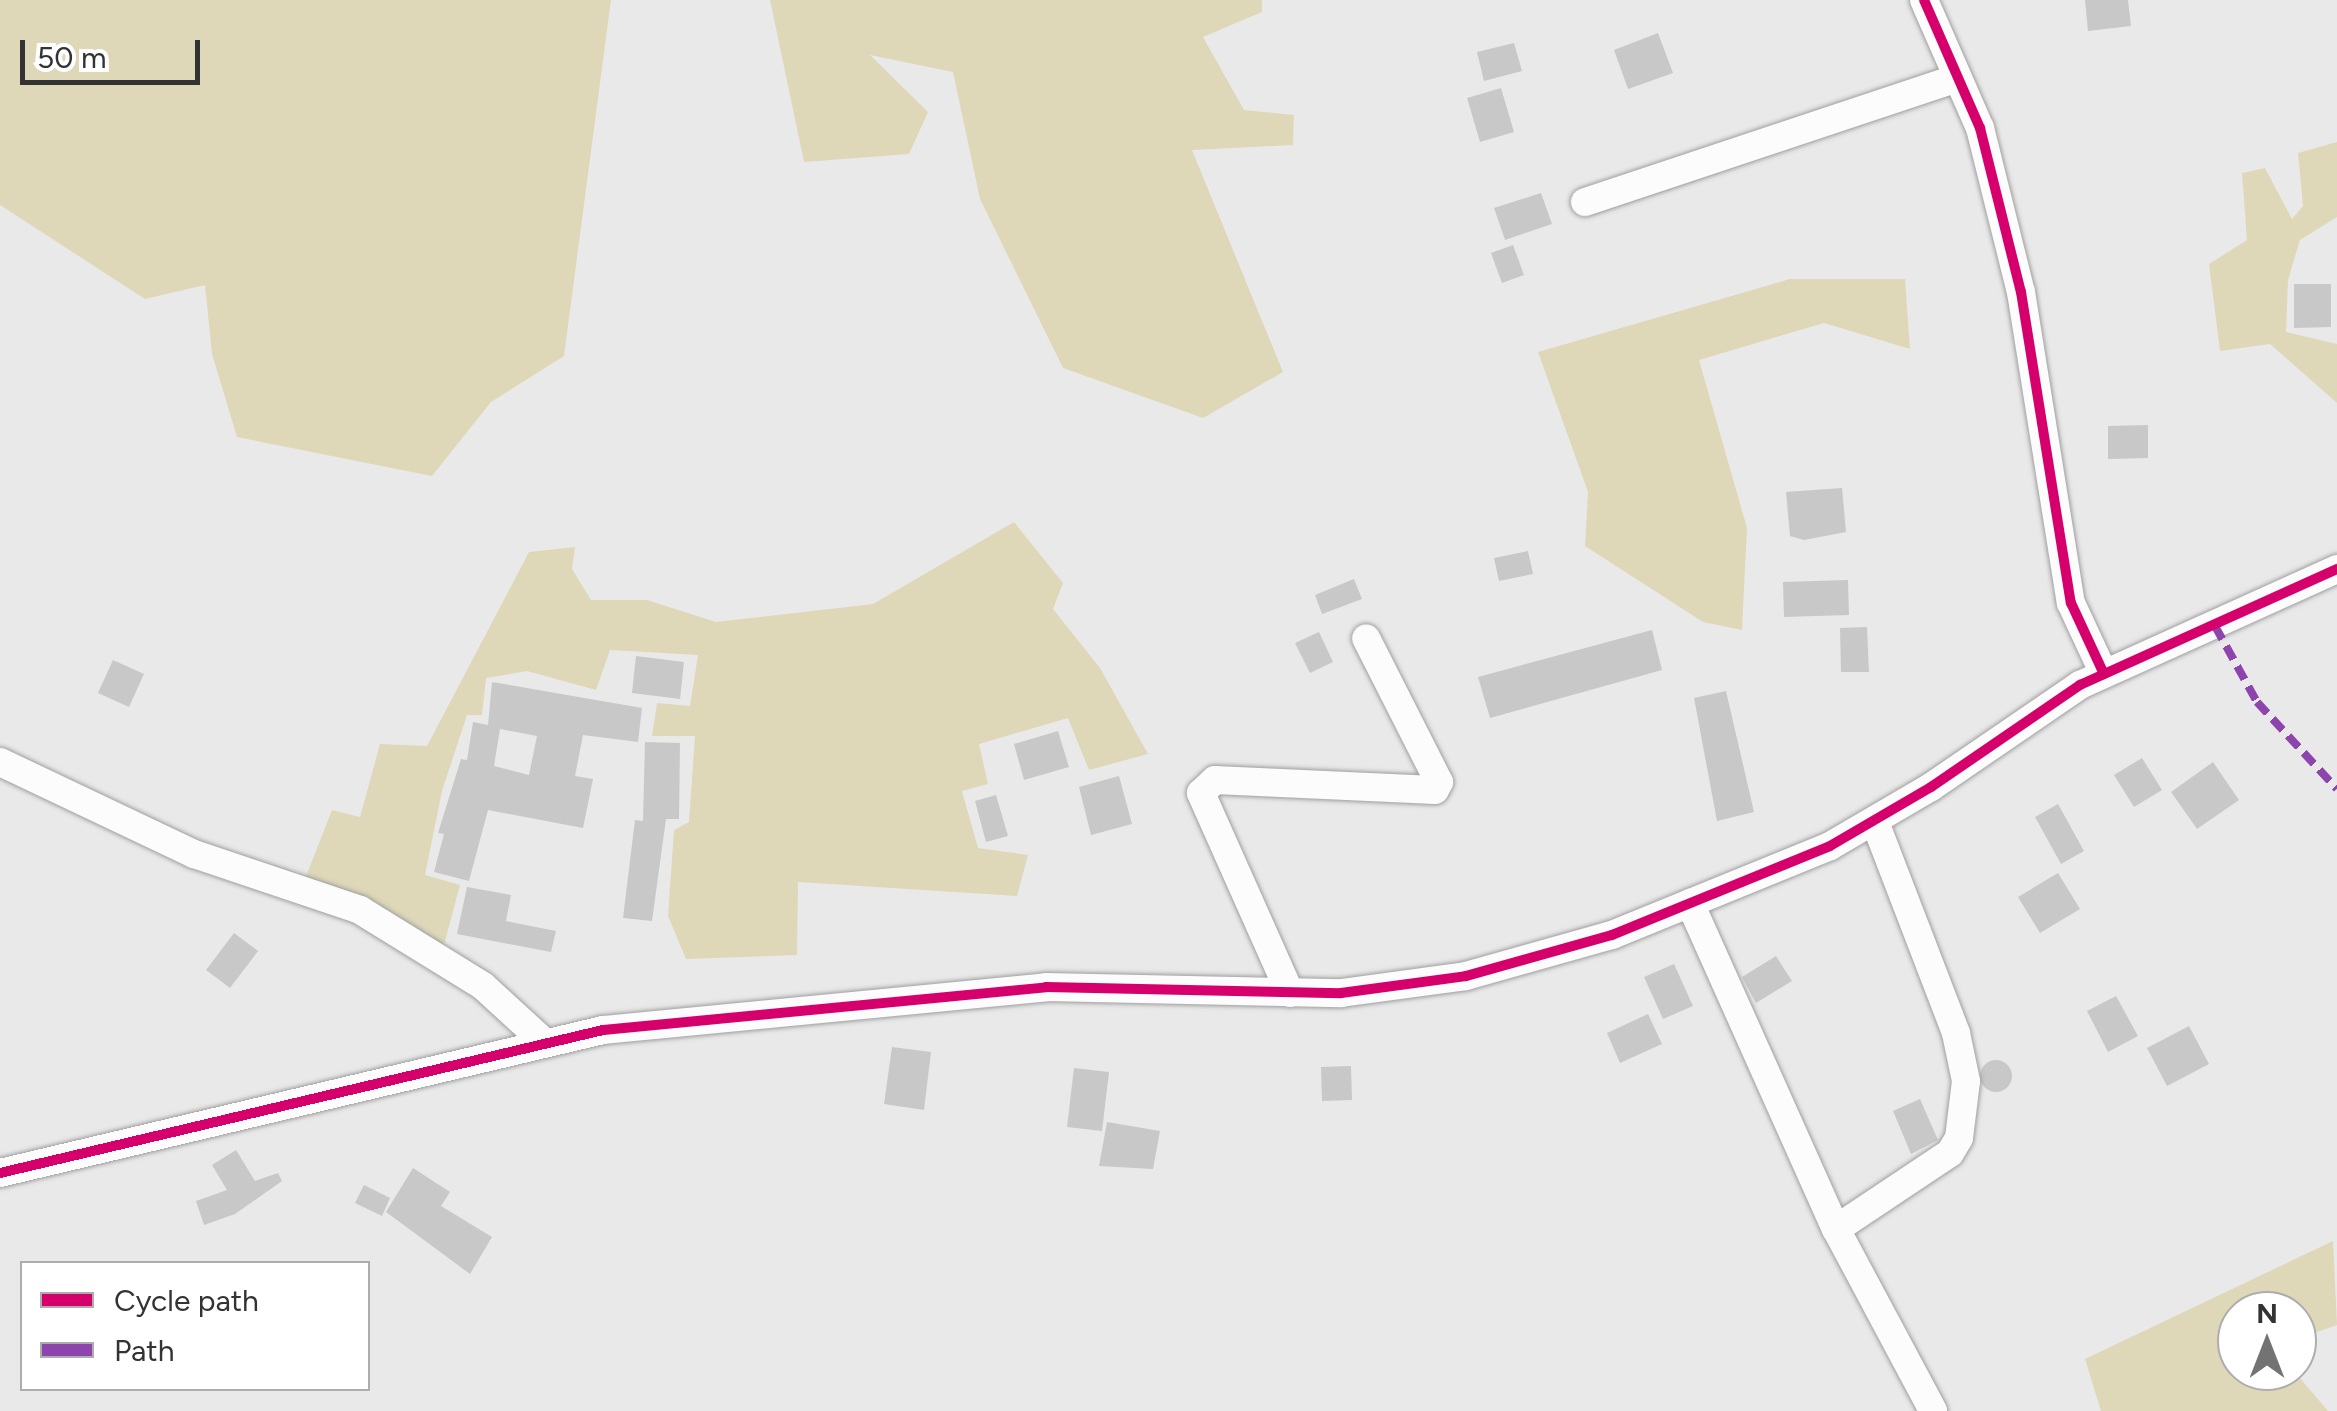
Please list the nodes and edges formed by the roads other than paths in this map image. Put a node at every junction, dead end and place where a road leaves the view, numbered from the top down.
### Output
1 (1924, 0) edge
2 (1954, 79) junction
3 (1586, 202) dead end
4 (2337, 569) edge
5 (1366, 638) dead end
6 (2104, 674) junction
7 (0, 762) edge
8 (1875, 822) junction
9 (1690, 903) junction
10 (1290, 994) junction
11 (542, 1040) junction
12 (0, 1173) edge
13 (1836, 1229) junction
14 (1932, 1411) edge

1 - 2 street
2 - 3 street
2 - 6 street
4 - 6 street
5 - 10 street
6 - 8 street
7 - 11 street
8 - 9 street
8 - 13 street
9 - 10 street
9 - 13 street
10 - 11 street
11 - 12 street
13 - 14 street

